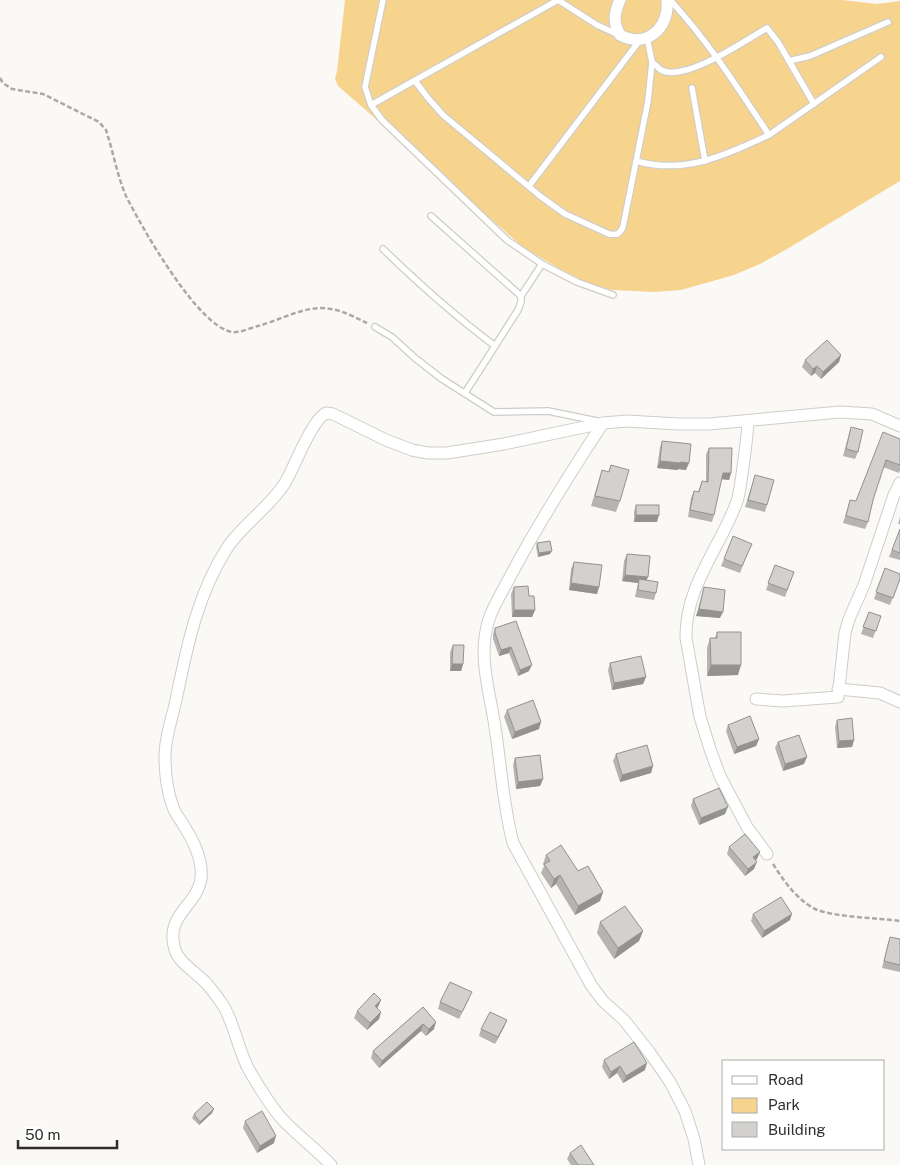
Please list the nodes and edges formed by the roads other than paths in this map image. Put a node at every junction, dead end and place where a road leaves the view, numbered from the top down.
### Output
1 (383, 0) edge
2 (620, 0) edge
3 (668, 0) edge
4 (888, 22) dead end
5 (620, 36) junction
6 (644, 39) junction
7 (716, 57) junction
8 (881, 57) dead end
9 (652, 62) junction
10 (790, 62) junction
11 (415, 81) junction
12 (692, 88) dead end
13 (814, 104) junction
14 (371, 105) junction
15 (769, 135) junction
16 (636, 161) junction
17 (706, 161) junction
18 (529, 186) junction
19 (431, 216) dead end
20 (383, 249) dead end
21 (542, 264) junction
22 (613, 295) dead end
23 (521, 296) junction
24 (375, 327) road end
25 (495, 346) junction
26 (465, 393) junction
27 (748, 421) junction
28 (604, 423) junction
29 (900, 426) edge
30 (900, 483) edge
31 (838, 690) junction
32 (756, 699) dead end
33 (900, 702) edge
34 (767, 854) road end
35 (331, 1165) edge
36 (699, 1165) edge

1 - 14 lane
2 - 5 street
3 - 6 street
3 - 7 lane
4 - 10 lane
5 - 6 street
5 - 11 lane
6 - 9 lane
6 - 18 lane
7 - 9 lane
7 - 10 lane
7 - 15 lane
8 - 13 lane
9 - 16 lane
10 - 13 lane
11 - 14 lane
11 - 18 lane
12 - 17 lane
13 - 15 lane
14 - 21 lane
15 - 17 lane
16 - 17 lane
16 - 18 lane
19 - 23 lane
20 - 25 lane
21 - 22 lane
21 - 23 lane
23 - 25 lane
24 - 26 lane
25 - 26 lane
26 - 28 lane
27 - 28 street
27 - 29 street
27 - 34 street
28 - 35 street
28 - 36 street
30 - 31 street
31 - 32 street
31 - 33 street

